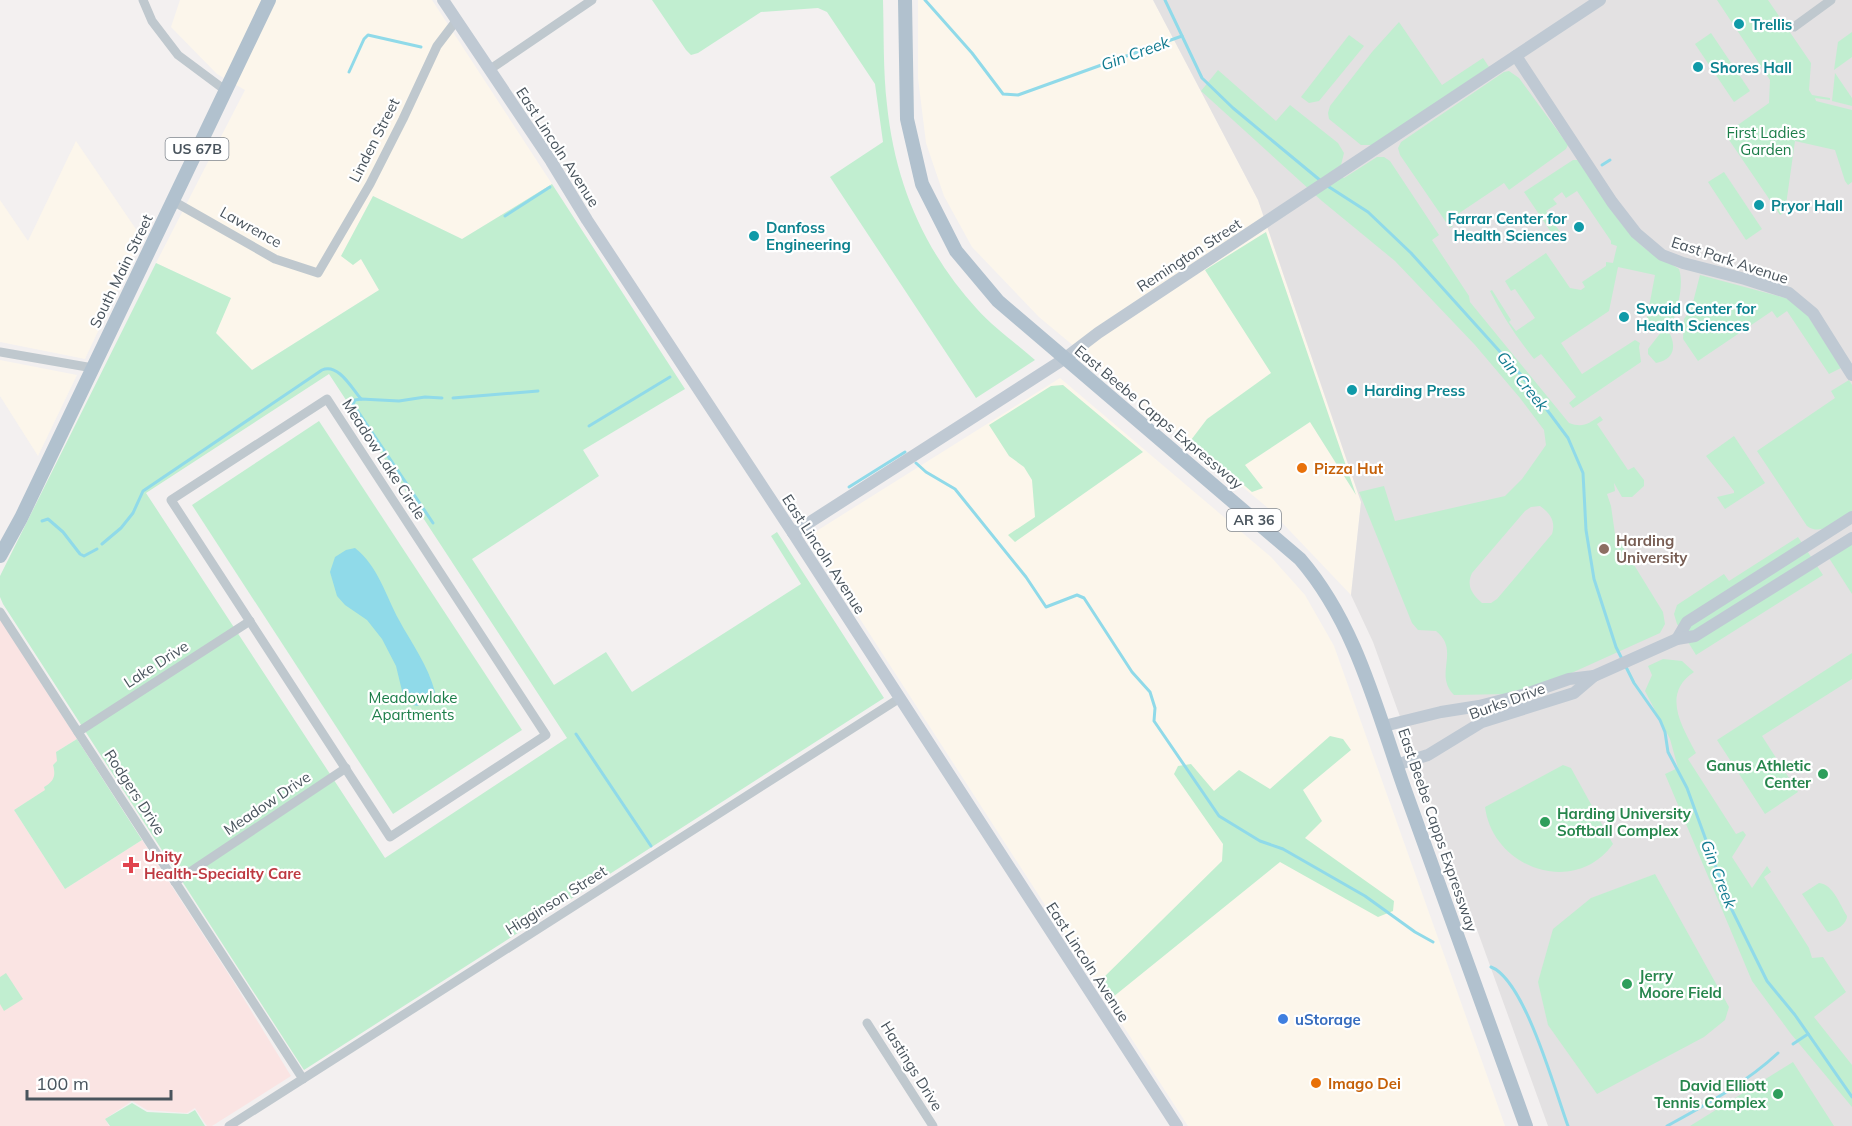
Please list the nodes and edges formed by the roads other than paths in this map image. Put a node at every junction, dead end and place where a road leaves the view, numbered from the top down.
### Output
1 (143, 0) edge
2 (269, 0) edge
3 (443, 0) edge
4 (592, 0) edge
5 (905, 0) edge
6 (1831, 0) edge
7 (1596, 1) edge
8 (456, 21) junction
9 (1794, 27) dead end
10 (1516, 56) junction
11 (489, 70) junction
12 (225, 90) junction
13 (173, 201) junction
14 (318, 273) joint
15 (0, 352) edge
16 (1064, 359) junction
17 (93, 368) junction
18 (1852, 375) edge
19 (1852, 517) edge
20 (793, 533) junction
21 (1852, 538) edge
22 (0, 556) edge
23 (0, 612) edge
24 (250, 621) junction
25 (1677, 639) junction
26 (1594, 676) junction
27 (900, 698) junction
28 (1384, 726) junction
29 (78, 732) junction
30 (1396, 765) junction
31 (345, 768) junction
32 (175, 882) junction
33 (867, 1023) dead end
34 (303, 1079) junction
35 (228, 1126) edge
36 (933, 1126) edge
37 (1177, 1126) edge
38 (1526, 1126) edge

1 - 12 street
2 - 12 main road, South Main Street / US 67B
3 - 8 street, East Lincoln Avenue
4 - 11 street
5 - 16 main road, East Beebe Capps Expressway / AR 36
6 - 9 street
7 - 10 street, Remington Street
8 - 11 street, East Lincoln Avenue
8 - 14 street, Linden Street
10 - 16 street, Remington Street
10 - 18 street, East Park Avenue
11 - 20 street, East Lincoln Avenue
12 - 13 main road, South Main Street / US 67B
13 - 14 street, Lawrence
13 - 17 main road, South Main Street / US 67B
15 - 17 street
16 - 20 street, Remington Street
16 - 28 main road, East Beebe Capps Expressway / AR 36
17 - 22 main road, South Main Street / US 67B
19 - 25 street, Burks Drive
20 - 27 street, East Lincoln Avenue
21 - 25 street, Burks Drive
23 - 29 street, Rodgers Drive
24 - 29 street, Lake Drive
24 - 31 street, Meadow Lake Circle
24 - 31 street, Meadow Lake Circle
25 - 26 street, Burks Drive
26 - 28 street, Burks Drive
26 - 30 street, Burks Drive
27 - 34 street, Higginson Street
27 - 37 street, East Lincoln Avenue
28 - 30 main road, East Beebe Capps Expressway / AR 36
29 - 32 street, Rodgers Drive
30 - 38 main road, East Beebe Capps Expressway / AR 36
31 - 32 street, Meadow Drive
32 - 34 street, Rodgers Drive
33 - 36 street, Hastings Drive
34 - 35 street, Higginson Street

